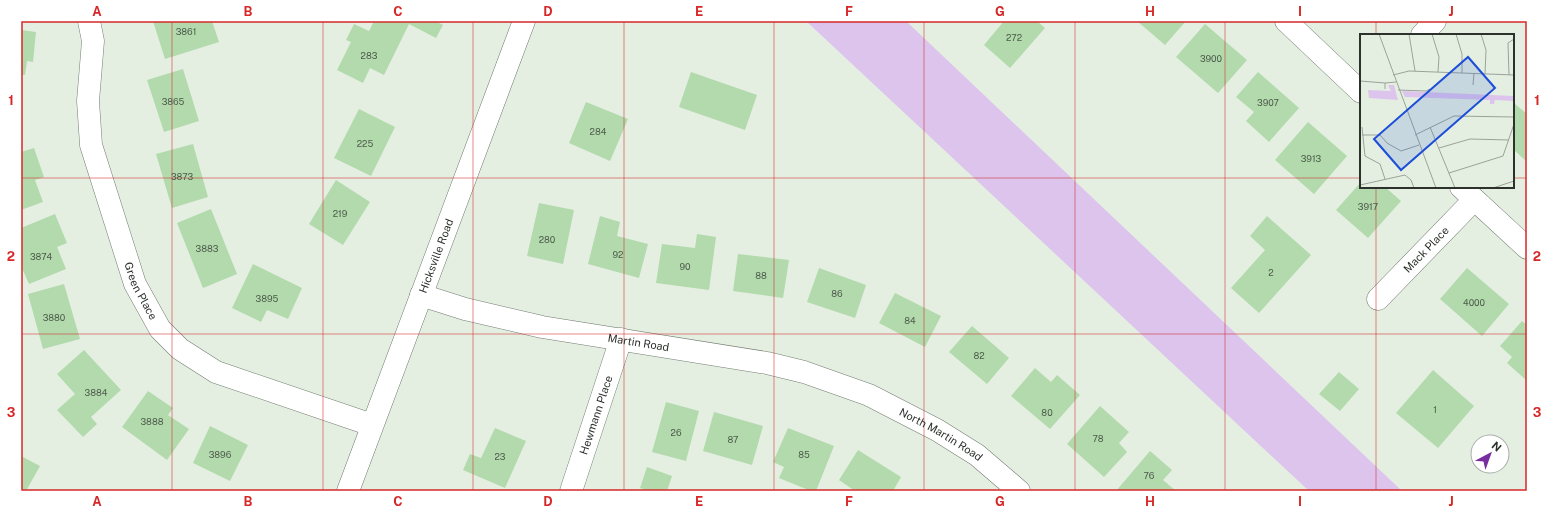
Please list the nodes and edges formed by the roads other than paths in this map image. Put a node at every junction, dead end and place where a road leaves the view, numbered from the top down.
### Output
1 (89, 21) edge
2 (524, 21) edge
3 (1286, 21) edge
4 (1435, 21) edge
5 (1423, 34) edge
6 (1360, 91) edge
7 (1467, 193) edge
8 (1527, 248) edge
9 (421, 295) junction
10 (1378, 299) dead end
11 (622, 339) junction
12 (855, 390) joint
13 (372, 425) junction
14 (348, 491) edge
15 (571, 491) edge
16 (1019, 491) edge

1 - 13 street, Green Place
2 - 9 street, Hicksville Road
3 - 6 street
4 - 5 street
7 - 8 street
7 - 10 street, Mack Place
9 - 11 street, Martin Road
9 - 13 street, Hicksville Road
11 - 12 street, Martin Road
11 - 15 street, Hewmann Place
12 - 16 street, North Martin Road
13 - 14 street, Hicksville Road

